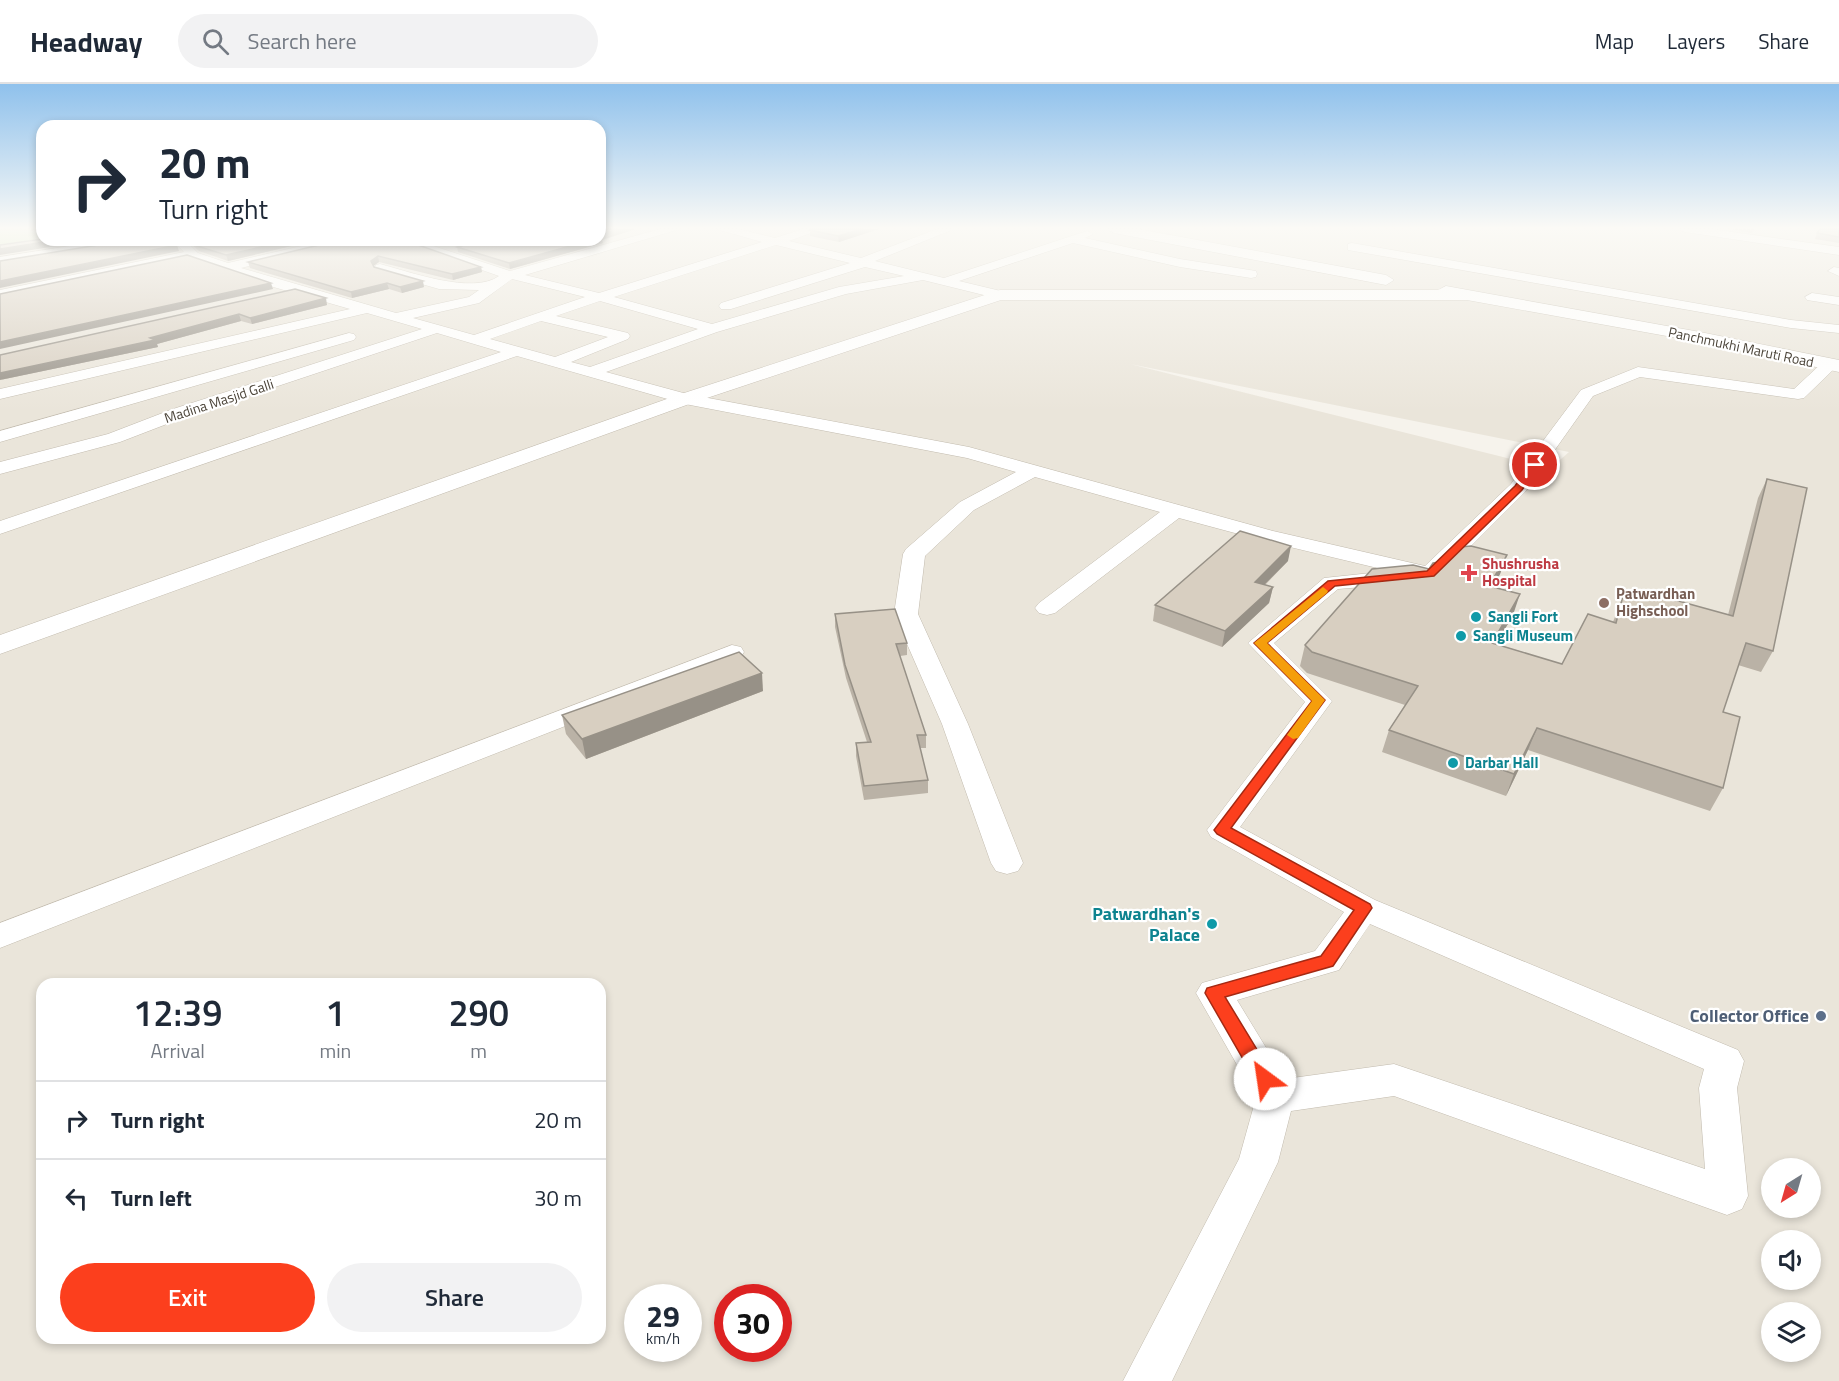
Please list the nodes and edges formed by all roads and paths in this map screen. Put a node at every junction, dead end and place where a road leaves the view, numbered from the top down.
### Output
1 (21, 290) edge
2 (296, 290) edge
3 (300, 290) edge
4 (488, 290) edge
5 (568, 290) edge
6 (623, 290) edge
7 (778, 290) edge
8 (847, 290) edge
9 (974, 290) edge
10 (1437, 290) edge
11 (1594, 290) edge
12 (0, 294) edge
13 (1000, 295) junction
14 (1466, 295) junction
15 (263, 297) edge
16 (599, 297) junction
17 (1839, 301) edge
18 (367, 309) junction
19 (1839, 316) edge
20 (541, 317) junction
21 (396, 318) junction
22 (682, 320) junction
23 (436, 329) junction
24 (712, 329) junction
25 (1839, 329) edge
26 (349, 338) dead end
27 (473, 340) junction
28 (254, 352) dead end
29 (515, 352) junction
30 (555, 363) junction
31 (1834, 365) edge
32 (588, 373) junction
33 (140, 378) dead end
34 (0, 394) edge
35 (685, 399) junction
36 (0, 437) edge
37 (0, 468) edge
38 (1032, 471) junction
39 (1176, 511) junction
40 (0, 528) edge
41 (1430, 574) junction
42 (1047, 608) dead end
43 (0, 645) edge
44 (732, 652) edge
45 (1007, 863) dead end
46 (1364, 908) junction
47 (0, 936) edge
48 (1275, 1097) junction
49 (1147, 1381) edge

1 - 12 street
2 - 15 street
3 - 18 street
4 - 21 street
5 - 16 street
6 - 16 street
7 - 22 street
8 - 24 street
9 - 13 street
10 - 14 street
11 - 25 street
13 - 14 street
13 - 35 street
14 - 31 street, Panchmukhi Maruti Road
16 - 20 street
16 - 22 street
17 - 19 street
18 - 21 street
18 - 34 street
20 - 27 street
20 - 30 street
21 - 23 street
22 - 24 street
23 - 27 street
23 - 37 street, Madina Masjid Galli
24 - 32 street
26 - 36 street
27 - 29 street
28 - 33 street
29 - 30 street
29 - 40 street
30 - 32 street
31 - 41 street
32 - 35 street
35 - 38 street
35 - 43 street
38 - 39 street
38 - 45 street
39 - 41 street
39 - 42 street
41 - 46 street
44 - 47 street
46 - 48 street
46 - 48 street
48 - 49 street

